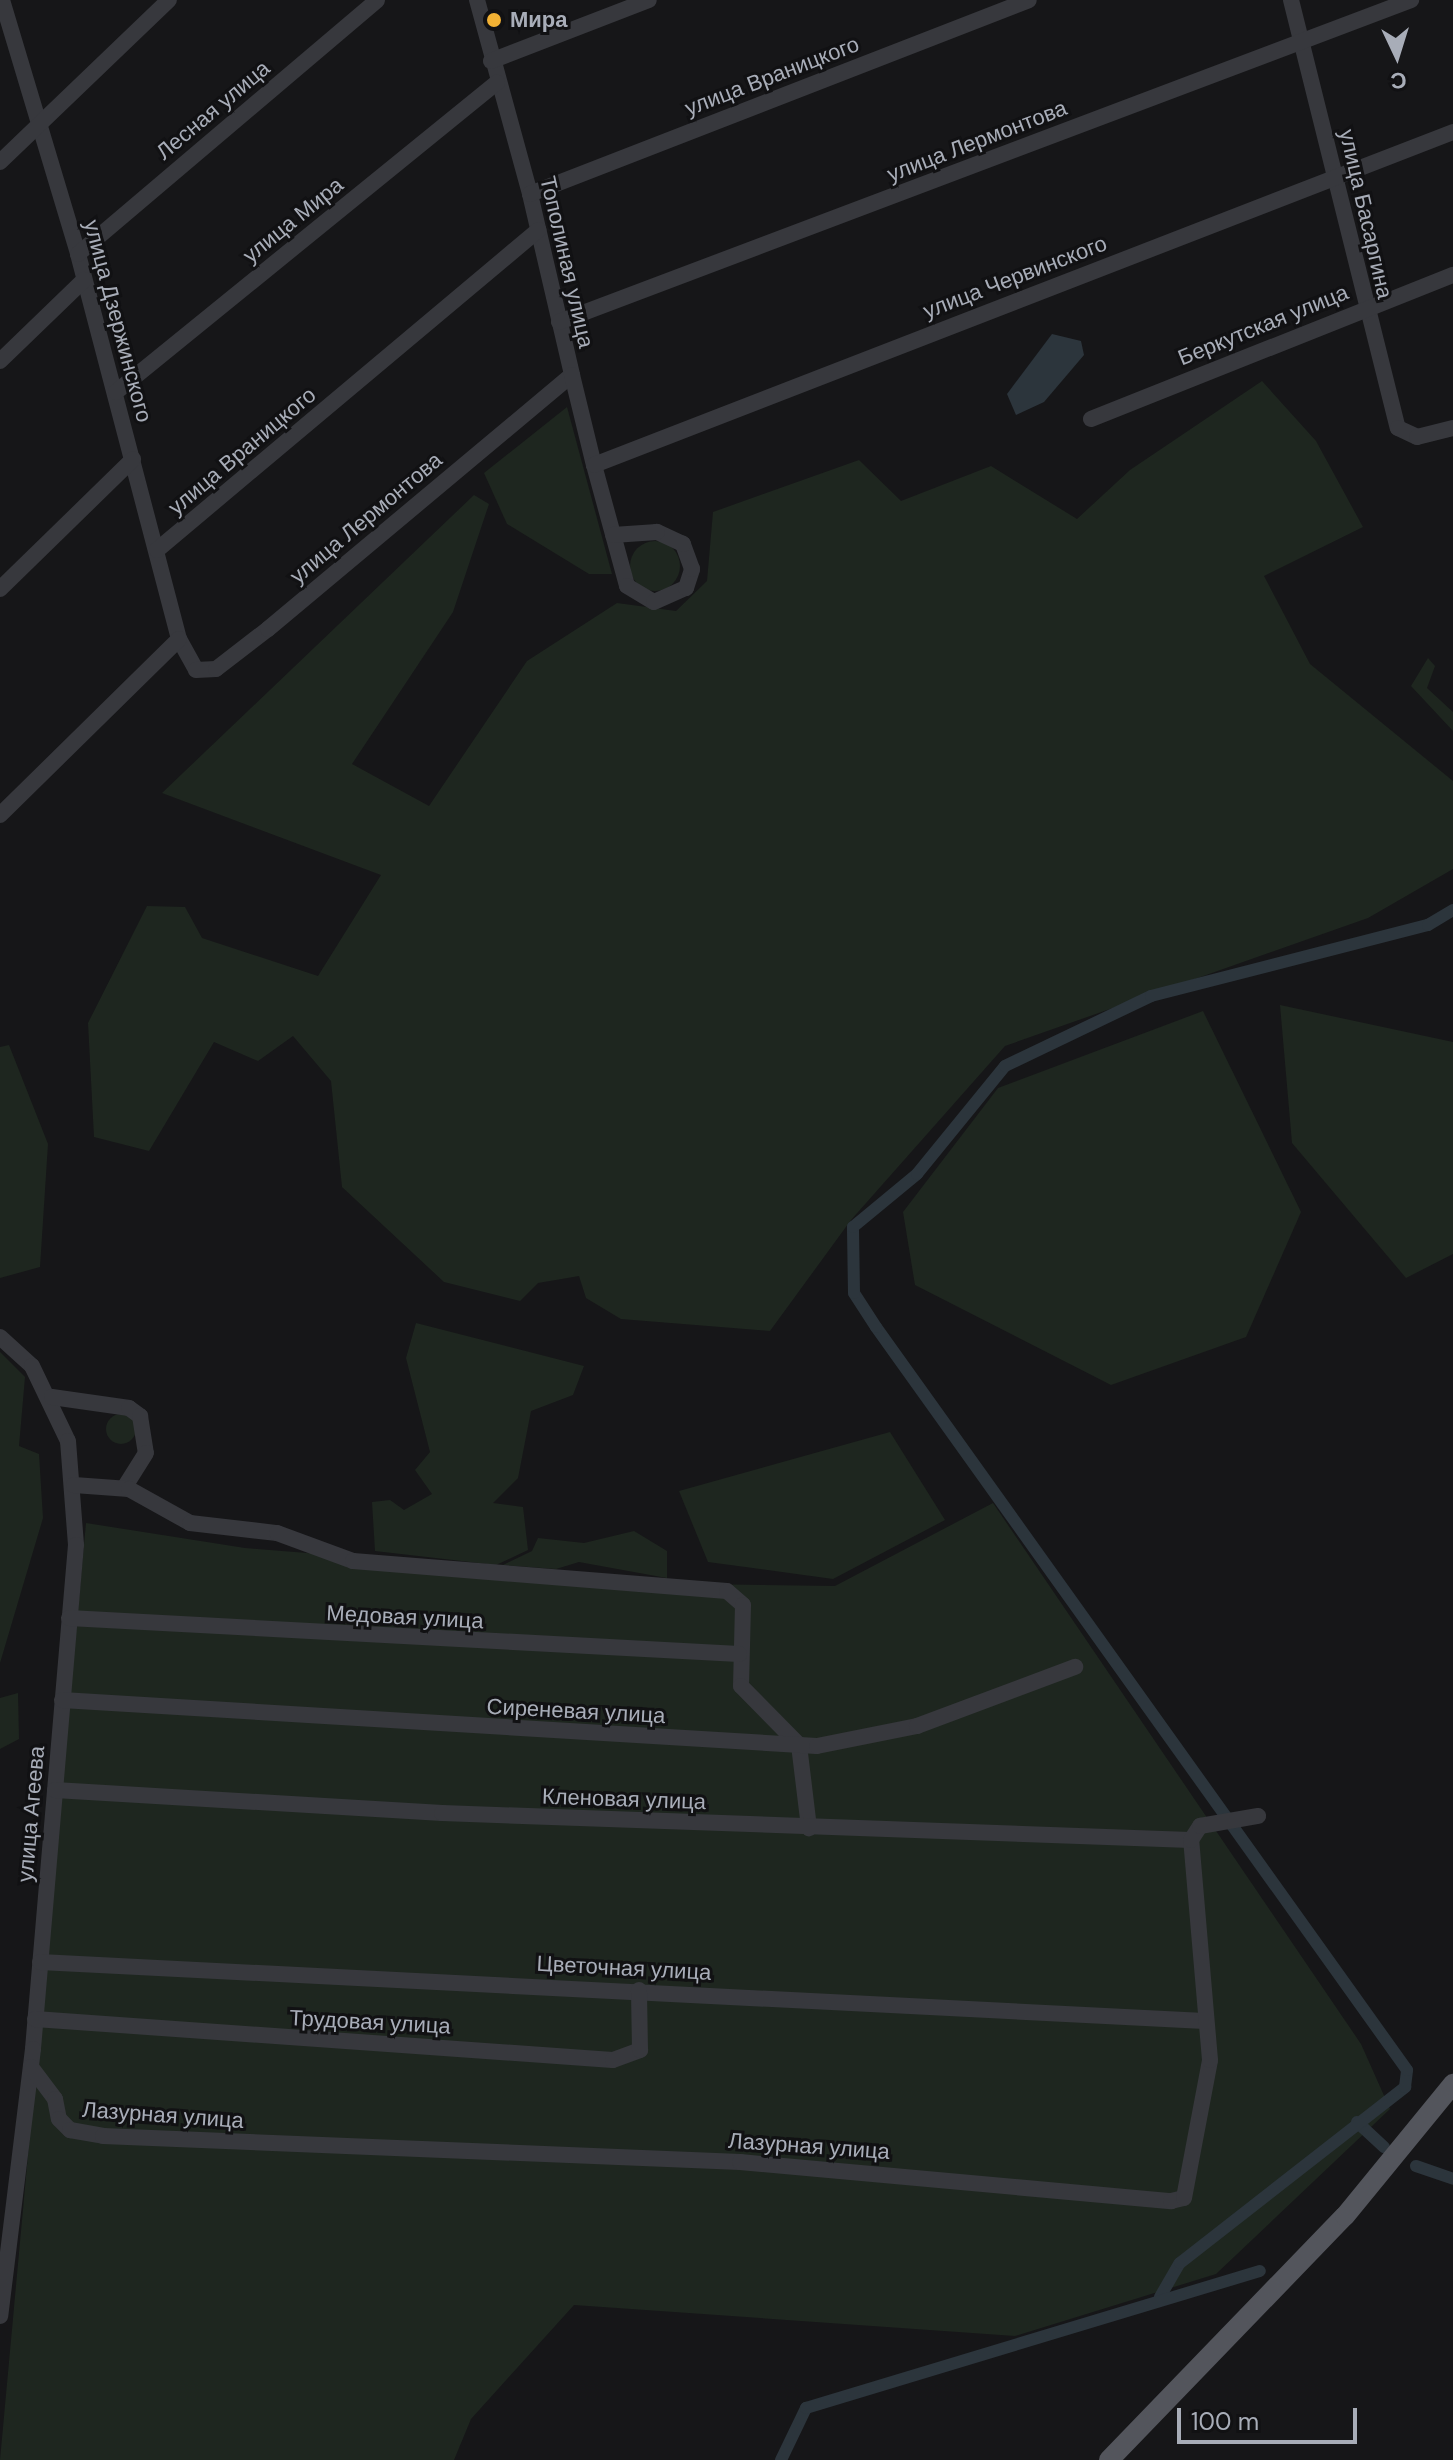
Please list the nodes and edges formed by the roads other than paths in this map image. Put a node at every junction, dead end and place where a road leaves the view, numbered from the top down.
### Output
1 (2, 0) edge
2 (169, 0) edge
3 (377, 0) edge
4 (477, 0) edge
5 (649, 0) edge
6 (1029, 0) edge
7 (1291, 0) edge
8 (1411, 0) edge
9 (1302, 41) junction
10 (491, 61) junction
11 (497, 82) junction
12 (38, 124) junction
13 (1453, 132) edge
14 (0, 162) edge
15 (1336, 177) junction
16 (530, 194) junction
17 (538, 230) junction
18 (78, 254) junction
19 (1453, 275) edge
20 (84, 280) junction
21 (1364, 307) junction
22 (559, 322) junction
23 (0, 361) edge
24 (572, 375) junction
25 (116, 392) junction
26 (1091, 419) dead end
27 (1453, 428) edge
28 (133, 459) junction
29 (594, 465) junction
30 (613, 535) junction
31 (157, 550) junction
32 (0, 589) edge
33 (179, 639) junction
34 (185, 656) joint
35 (0, 815) edge
36 (0, 1337) edge
37 (52, 1397) junction
38 (74, 1485) junction
39 (124, 1488) junction
40 (69, 1618) junction
41 (739, 1654) junction
42 (1075, 1667) dead end
43 (62, 1700) junction
44 (796, 1742) junction
45 (55, 1790) junction
46 (1258, 1816) dead end
47 (809, 1828) junction
48 (1191, 1840) junction
49 (40, 1962) junction
50 (639, 1990) junction
51 (35, 2019) junction
52 (1205, 2021) junction
53 (31, 2067) junction
54 (1453, 2084) edge
55 (0, 2316) edge
56 (1109, 2460) edge

1 - 12 street, улица Дзержинского
2 - 12 street
3 - 18 street, Лесная улица
4 - 10 street, Тополиная улица
5 - 10 street
6 - 16 street, улица Враницкого
7 - 9 street, улица Басаргина
8 - 9 street, улица Лермонтова
9 - 15 street, улица Басаргина
9 - 22 street, улица Лермонтова
10 - 11 street, Тополиная улица
11 - 16 street, Тополиная улица
11 - 25 street, улица Мира
12 - 14 street
12 - 18 street, улица Дзержинского
13 - 15 street, улица Червинского
15 - 21 street, улица Басаргина
15 - 29 street, улица Червинского
16 - 17 street, Тополиная улица
17 - 22 street, Тополиная улица
17 - 31 street, улица Враницкого
18 - 20 street, улица Дзержинского
19 - 21 street, Беркутская улица
20 - 23 street
20 - 25 street, улица Дзержинского
21 - 26 street, Беркутская улица
21 - 27 street, улица Басаргина
22 - 24 street, Тополиная улица
24 - 29 street, Тополиная улица
24 - 34 street, улица Лермонтова
25 - 28 street, улица Дзержинского
28 - 31 street, улица Дзержинского
28 - 32 street
29 - 30 street, Тополиная улица
30 - 30 street, Тополиная улица
31 - 33 street, улица Дзержинского
33 - 34 street, улица Дзержинского
33 - 35 street
36 - 37 street, улица Агеева
37 - 38 street, улица Агеева
37 - 39 street
38 - 39 street
38 - 40 street, улица Агеева
39 - 41 street
40 - 41 street, Медовая улица
40 - 43 street, улица Агеева
41 - 44 street
42 - 44 street, Сиреневая улица
43 - 44 street, Сиреневая улица
43 - 45 street, улица Агеева
44 - 47 street
45 - 47 street, Кленовая улица
45 - 49 street, улица Агеева
46 - 48 street
47 - 48 street, Кленовая улица
48 - 52 street, Лазурная улица
49 - 50 street, Цветочная улица
49 - 51 street, улица Агеева
50 - 51 street, Трудовая улица
50 - 52 street, Цветочная улица
51 - 53 street, улица Агеева
52 - 53 street, Лазурная улица
53 - 55 street, улица Агеева
54 - 56 main road

